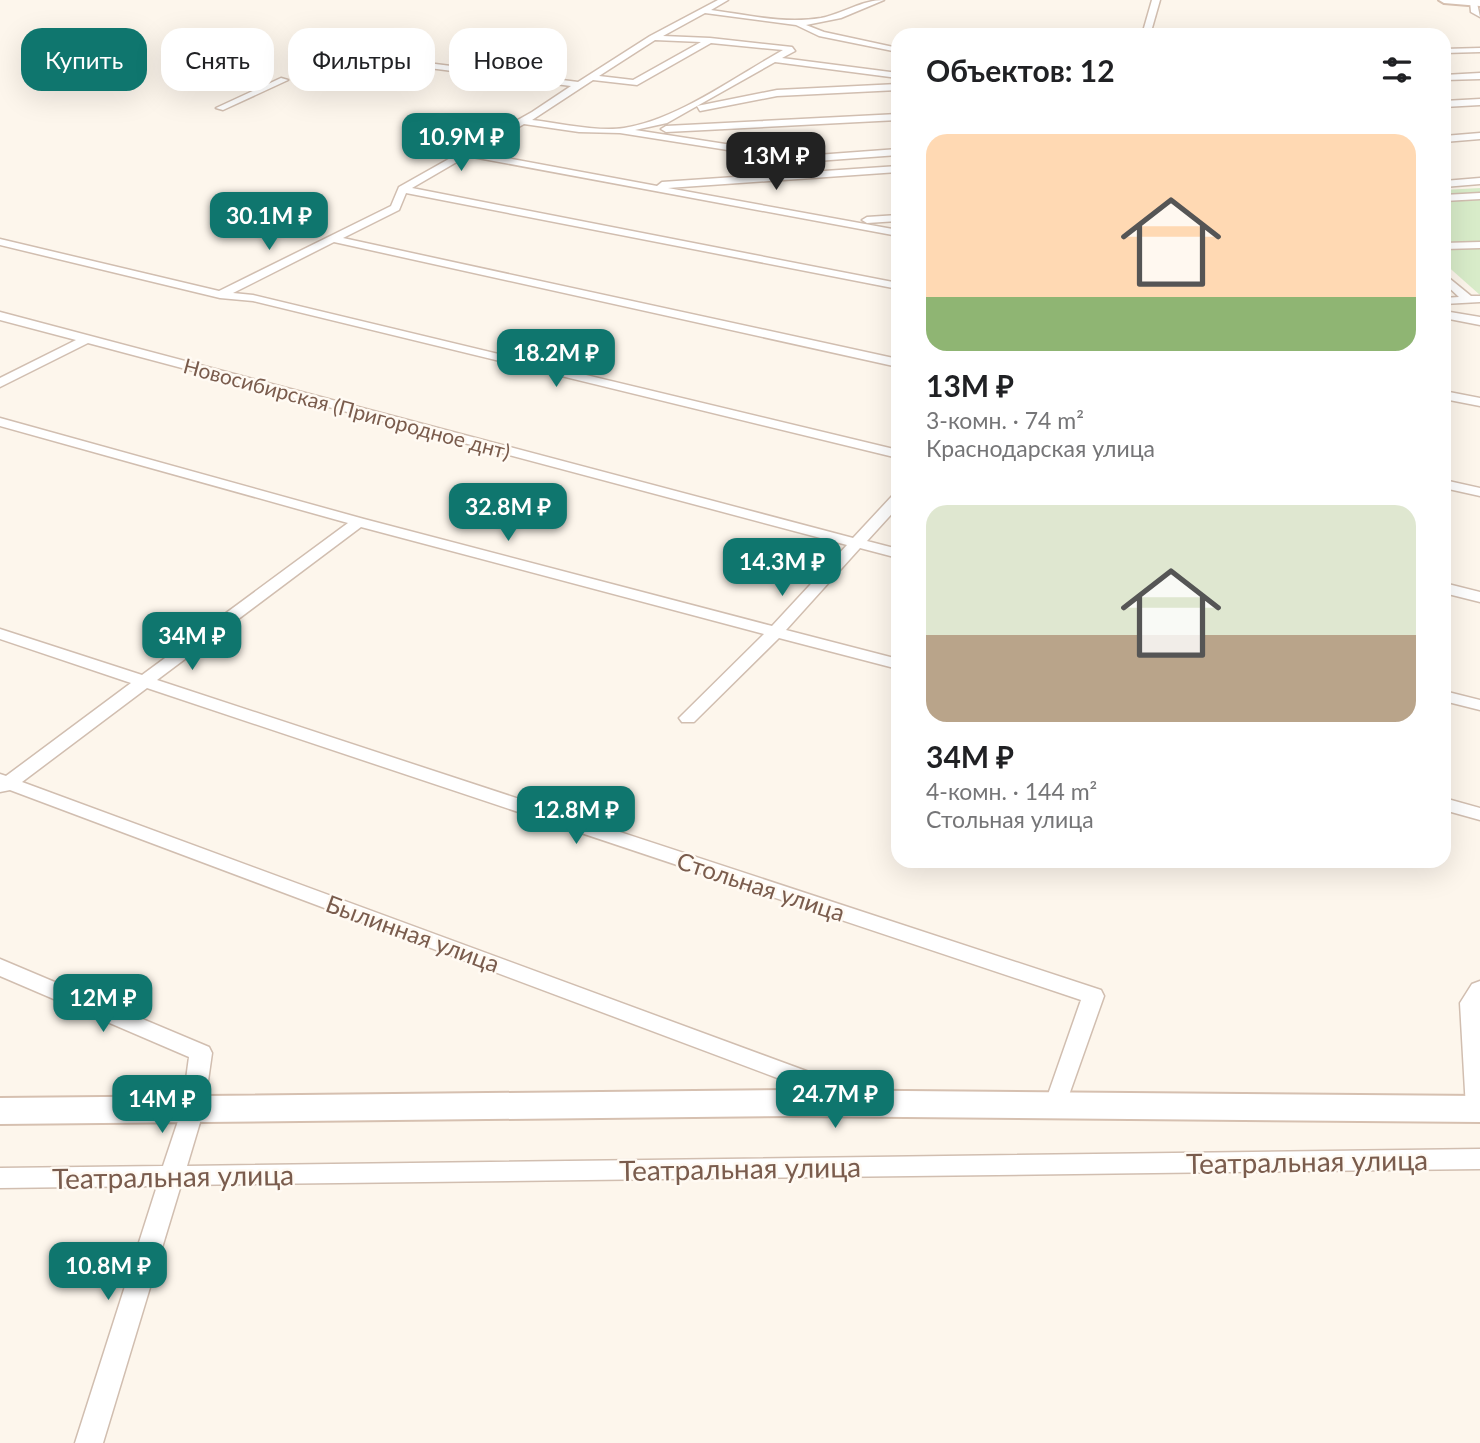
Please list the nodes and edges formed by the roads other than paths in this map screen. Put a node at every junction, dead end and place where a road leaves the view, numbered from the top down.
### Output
1 (724, 0) edge
2 (880, 0) edge
3 (1156, 0) edge
4 (1444, 0) edge
5 (1476, 3) edge
6 (704, 11) junction
7 (1480, 15) edge
8 (795, 23) junction
9 (1148, 28) edge
10 (653, 38) junction
11 (710, 40) junction
12 (891, 49) edge
13 (1480, 50) edge
14 (1451, 51) edge
15 (777, 60) junction
16 (888, 62) dead end
17 (435, 66) edge
18 (871, 73) junction
19 (891, 75) edge
20 (1480, 76) edge
21 (591, 77) junction
22 (1451, 78) edge
23 (284, 80) dead end
24 (581, 85) junction
25 (891, 87) edge
26 (1480, 102) edge
27 (1451, 104) edge
28 (220, 108) dead end
29 (680, 112) junction
30 (891, 117) edge
31 (523, 121) junction
32 (620, 130) junction
33 (1480, 136) edge
34 (1451, 138) edge
35 (465, 153) junction
36 (891, 153) edge
37 (891, 169) edge
38 (1480, 181) edge
39 (1451, 183) edge
40 (652, 186) junction
41 (402, 189) junction
42 (1480, 196) edge
43 (1451, 198) edge
44 (891, 218) edge
45 (828, 222) junction
46 (891, 232) edge
47 (333, 239) junction
48 (0, 242) edge
49 (1480, 245) edge
50 (1451, 246) edge
51 (1451, 282) edge
52 (891, 285) edge
53 (220, 295) junction
54 (1475, 300) edge
55 (1451, 301) edge
56 (0, 316) edge
57 (1451, 316) edge
58 (1480, 321) edge
59 (88, 340) junction
60 (891, 360) edge
61 (0, 383) edge
62 (1451, 396) edge
63 (1480, 402) edge
64 (0, 422) edge
65 (891, 452) edge
66 (1451, 486) edge
67 (1480, 492) edge
68 (891, 506) edge
69 (359, 522) junction
70 (858, 543) junction
71 (891, 552) edge
72 (1451, 590) edge
73 (1480, 597) edge
74 (774, 633) junction
75 (0, 634) edge
76 (891, 662) edge
77 (146, 682) junction
78 (1451, 698) edge
79 (1480, 705) edge
80 (688, 718) dead end
81 (3, 784) edge
82 (1451, 806) edge
83 (1480, 814) edge
84 (0, 967) edge
85 (1477, 1000) edge
86 (793, 1104) junction
87 (1055, 1106) junction
88 (193, 1109) junction
89 (1478, 1109) edge
90 (0, 1111) edge
91 (1480, 1159) edge
92 (172, 1176) junction
93 (0, 1178) edge
94 (89, 1443) edge

1 - 6 street
2 - 8 street
3 - 9 street
4 - 5 street
5 - 7 street
6 - 8 street
6 - 10 street
8 - 12 street
10 - 11 street
10 - 21 street
11 - 15 street
11 - 21 street
13 - 14 street
15 - 18 street
15 - 29 street
16 - 18 street
17 - 24 street
18 - 19 street
20 - 22 street
21 - 24 street
23 - 28 street
24 - 31 street
25 - 29 street
26 - 27 street
29 - 32 street
30 - 32 street
31 - 32 street
31 - 35 street
32 - 36 street
33 - 34 street
35 - 40 street
35 - 41 street
37 - 40 street
38 - 39 street
40 - 45 street
41 - 47 street
41 - 52 street
42 - 43 street
44 - 45 street
45 - 46 street
47 - 53 street
47 - 60 street
48 - 53 street
49 - 50 street
51 - 54 street
53 - 65 street
54 - 55 street
56 - 59 street, Новосибирская (Пригородное днт)
57 - 58 street
59 - 61 street
59 - 70 street, Новосибирская (Пригородное днт)
62 - 63 street
64 - 69 street
66 - 67 street
68 - 70 street
69 - 74 street
69 - 77 street
70 - 71 street, Новосибирская (Пригородное днт)
70 - 74 street
72 - 73 street
74 - 76 street
74 - 80 street
75 - 77 street, Стольная улица
77 - 81 street
77 - 87 street, Стольная улица
78 - 79 street
81 - 86 street, Былинная улица
82 - 83 street
84 - 88 street
85 - 89 street
86 - 87 street
86 - 88 street
87 - 89 street
88 - 90 street
88 - 92 street
91 - 92 street, Театральная улица
92 - 93 street, Театральная улица
92 - 94 street

